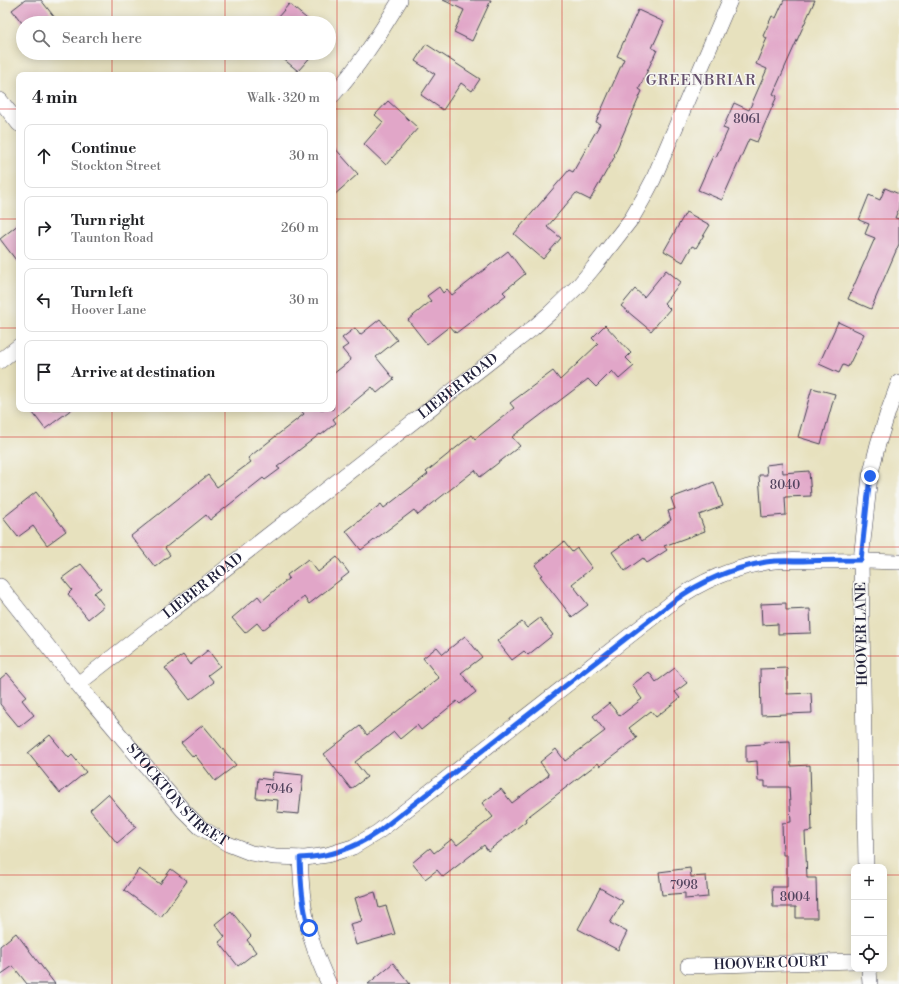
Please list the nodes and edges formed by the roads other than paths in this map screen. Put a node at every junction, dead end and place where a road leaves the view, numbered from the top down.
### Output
1 (400, 0) edge
2 (730, 0) edge
3 (336, 91) edge
4 (0, 100) edge
5 (16, 120) edge
6 (16, 348) edge
7 (0, 361) edge
8 (899, 382) edge
9 (861, 560) junction
10 (899, 562) edge
11 (0, 586) edge
12 (78, 684) junction
13 (300, 858) junction
14 (866, 864) edge
15 (851, 961) edge
16 (688, 966) dead end
17 (869, 972) edge
18 (328, 984) edge
19 (870, 984) edge

1 - 3 street
2 - 12 street, LIEBER ROAD
4 - 5 street
6 - 7 street
8 - 9 street, HOOVER LANE
9 - 10 street, STOCKTON STREET
9 - 13 street, STOCKTON STREET
9 - 14 street, HOOVER LANE
11 - 12 street, STOCKTON STREET
12 - 13 street, STOCKTON STREET
13 - 18 street
15 - 16 street, HOOVER COURT
17 - 19 street

